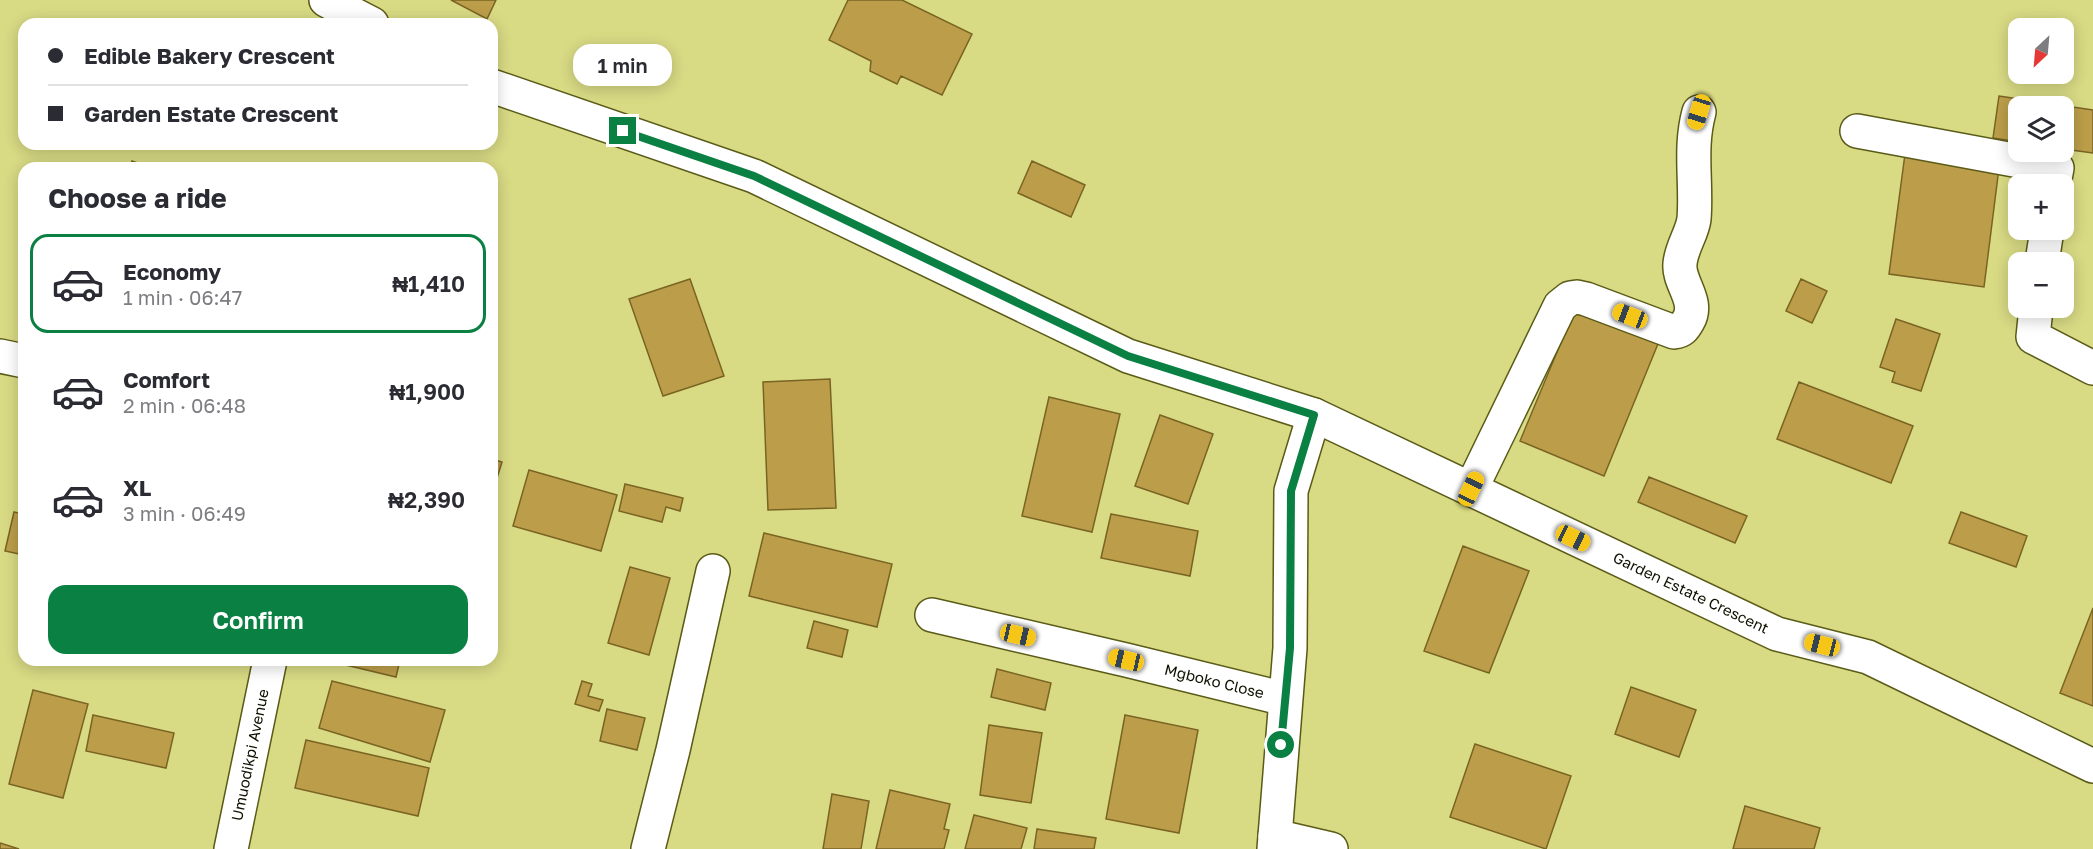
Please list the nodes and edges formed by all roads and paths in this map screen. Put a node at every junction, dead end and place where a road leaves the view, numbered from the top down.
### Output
1 (326, 0) edge
2 (360, 18) edge
3 (498, 88) edge
4 (1699, 112) dead end
5 (1857, 131) dead end
6 (2056, 174) edge
7 (2035, 318) edge
8 (0, 356) edge
9 (18, 360) edge
10 (2093, 368) edge
11 (1314, 415) junction
12 (1471, 489) junction
13 (712, 571) dead end
14 (932, 615) dead end
15 (269, 666) edge
16 (1284, 699) junction
17 (2093, 766) edge
18 (1275, 842) edge
19 (231, 849) edge
20 (648, 849) edge
21 (1331, 849) edge

1 - 2 street
3 - 11 street, Garden Estate Crescent
4 - 12 street
5 - 6 street
7 - 10 street
8 - 9 street
11 - 12 street, Garden Estate Crescent
11 - 16 street
12 - 17 street, Garden Estate Crescent
13 - 20 street
14 - 16 street, Mgboko Close
15 - 19 street, Umuodikpi Avenue
16 - 18 street
18 - 21 street

